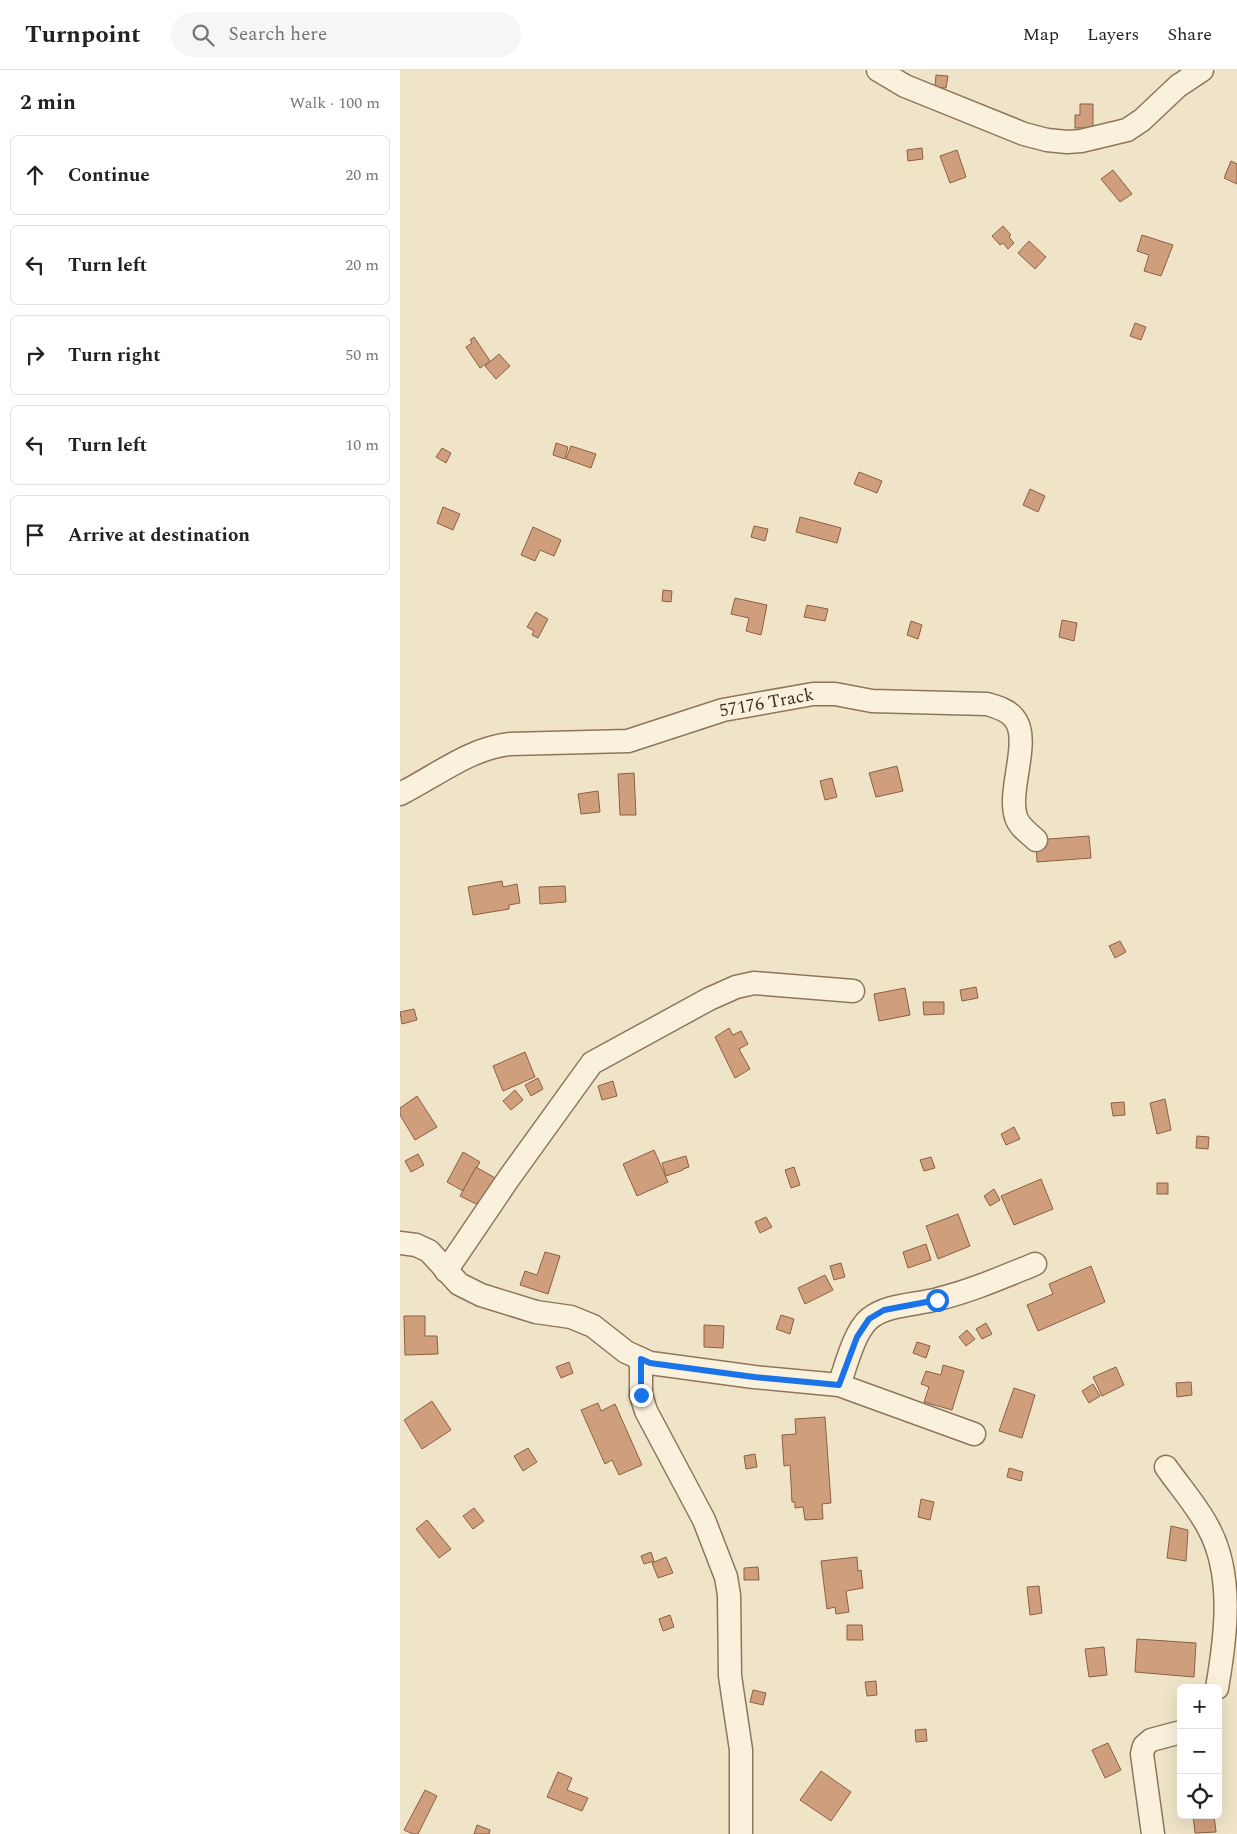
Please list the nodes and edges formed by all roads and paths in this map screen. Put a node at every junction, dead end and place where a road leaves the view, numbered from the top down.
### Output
1 (878, 70) edge
2 (1202, 70) edge
3 (400, 794) edge
4 (1036, 840) dead end
5 (853, 991) dead end
6 (400, 1243) edge
7 (1034, 1264) dead end
8 (446, 1271) junction
9 (641, 1359) junction
10 (839, 1385) junction
11 (974, 1434) dead end
12 (1166, 1467) dead end
13 (1218, 1684) edge
14 (1177, 1733) edge
15 (741, 1834) edge
16 (1153, 1834) edge

1 - 2 street
3 - 4 street, 57176 Track
5 - 8 street
6 - 8 street
7 - 10 street
8 - 9 street
9 - 10 street
9 - 15 street
10 - 11 street
12 - 13 street
14 - 16 street

